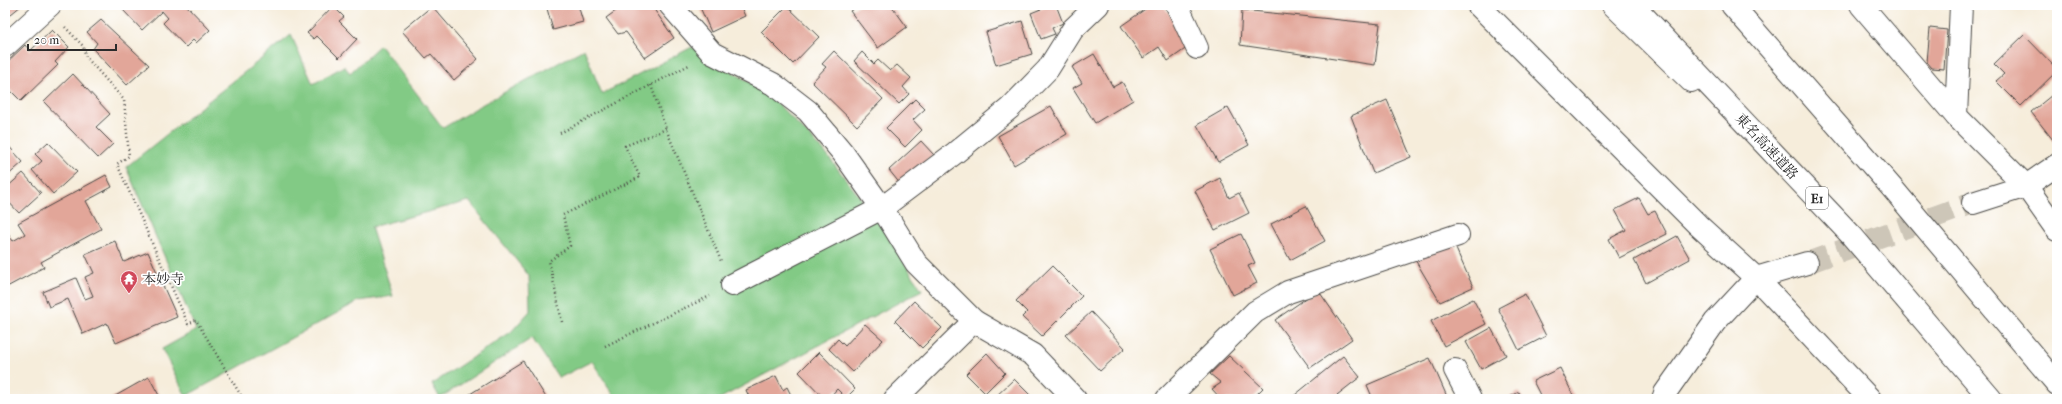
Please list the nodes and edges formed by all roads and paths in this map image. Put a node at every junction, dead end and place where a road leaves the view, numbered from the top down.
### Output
1 (670, 5) edge
2 (1098, 5) edge
3 (1177, 5) edge
4 (1478, 5) edge
5 (1613, 5) edge
6 (1633, 5) edge
7 (1732, 5) edge
8 (1861, 5) edge
9 (1961, 5) edge
10 (49, 6) edge
11 (5, 46) edge
12 (1198, 48) dead end
13 (712, 53) junction
14 (651, 85) junction
15 (1956, 116) junction
16 (666, 130) junction
17 (560, 133) dead end
18 (2057, 164) edge
19 (2026, 186) junction
20 (1973, 203) tunnel mouth
21 (882, 208) junction
22 (2057, 230) edge
23 (1458, 235) dead end
24 (1852, 236) junction
25 (1807, 263) tunnel mouth
26 (1756, 278) junction
27 (732, 285) junction
28 (562, 322) dead end
29 (974, 322) junction
30 (605, 346) dead end
31 (1455, 370) dead end
32 (2057, 384) edge
33 (243, 399) edge
34 (896, 399) edge
35 (1075, 399) edge
36 (1166, 399) edge
37 (1470, 399) edge
38 (1663, 399) edge
39 (1870, 399) edge
40 (1991, 399) edge

1 - 13 main road
2 - 21 main road
3 - 12 main road
4 - 26 main road
5 - 24 main road
6 - 24 main road, 東名高速道路 / E1
7 - 32 main road
8 - 15 main road
9 - 15 main road
10 - 11 main road
10 - 33 path
13 - 14 path
13 - 21 main road
14 - 16 path
14 - 17 path
15 - 19 main road
16 - 27 path
16 - 28 path
18 - 19 main road
19 - 20 main road
19 - 22 main road
21 - 27 main road
21 - 29 main road
23 - 36 main road
24 - 40 main road, 東名高速道路 / E1
25 - 26 main road
26 - 38 main road
26 - 39 main road
27 - 30 path
29 - 34 main road
29 - 35 main road
31 - 37 main road

